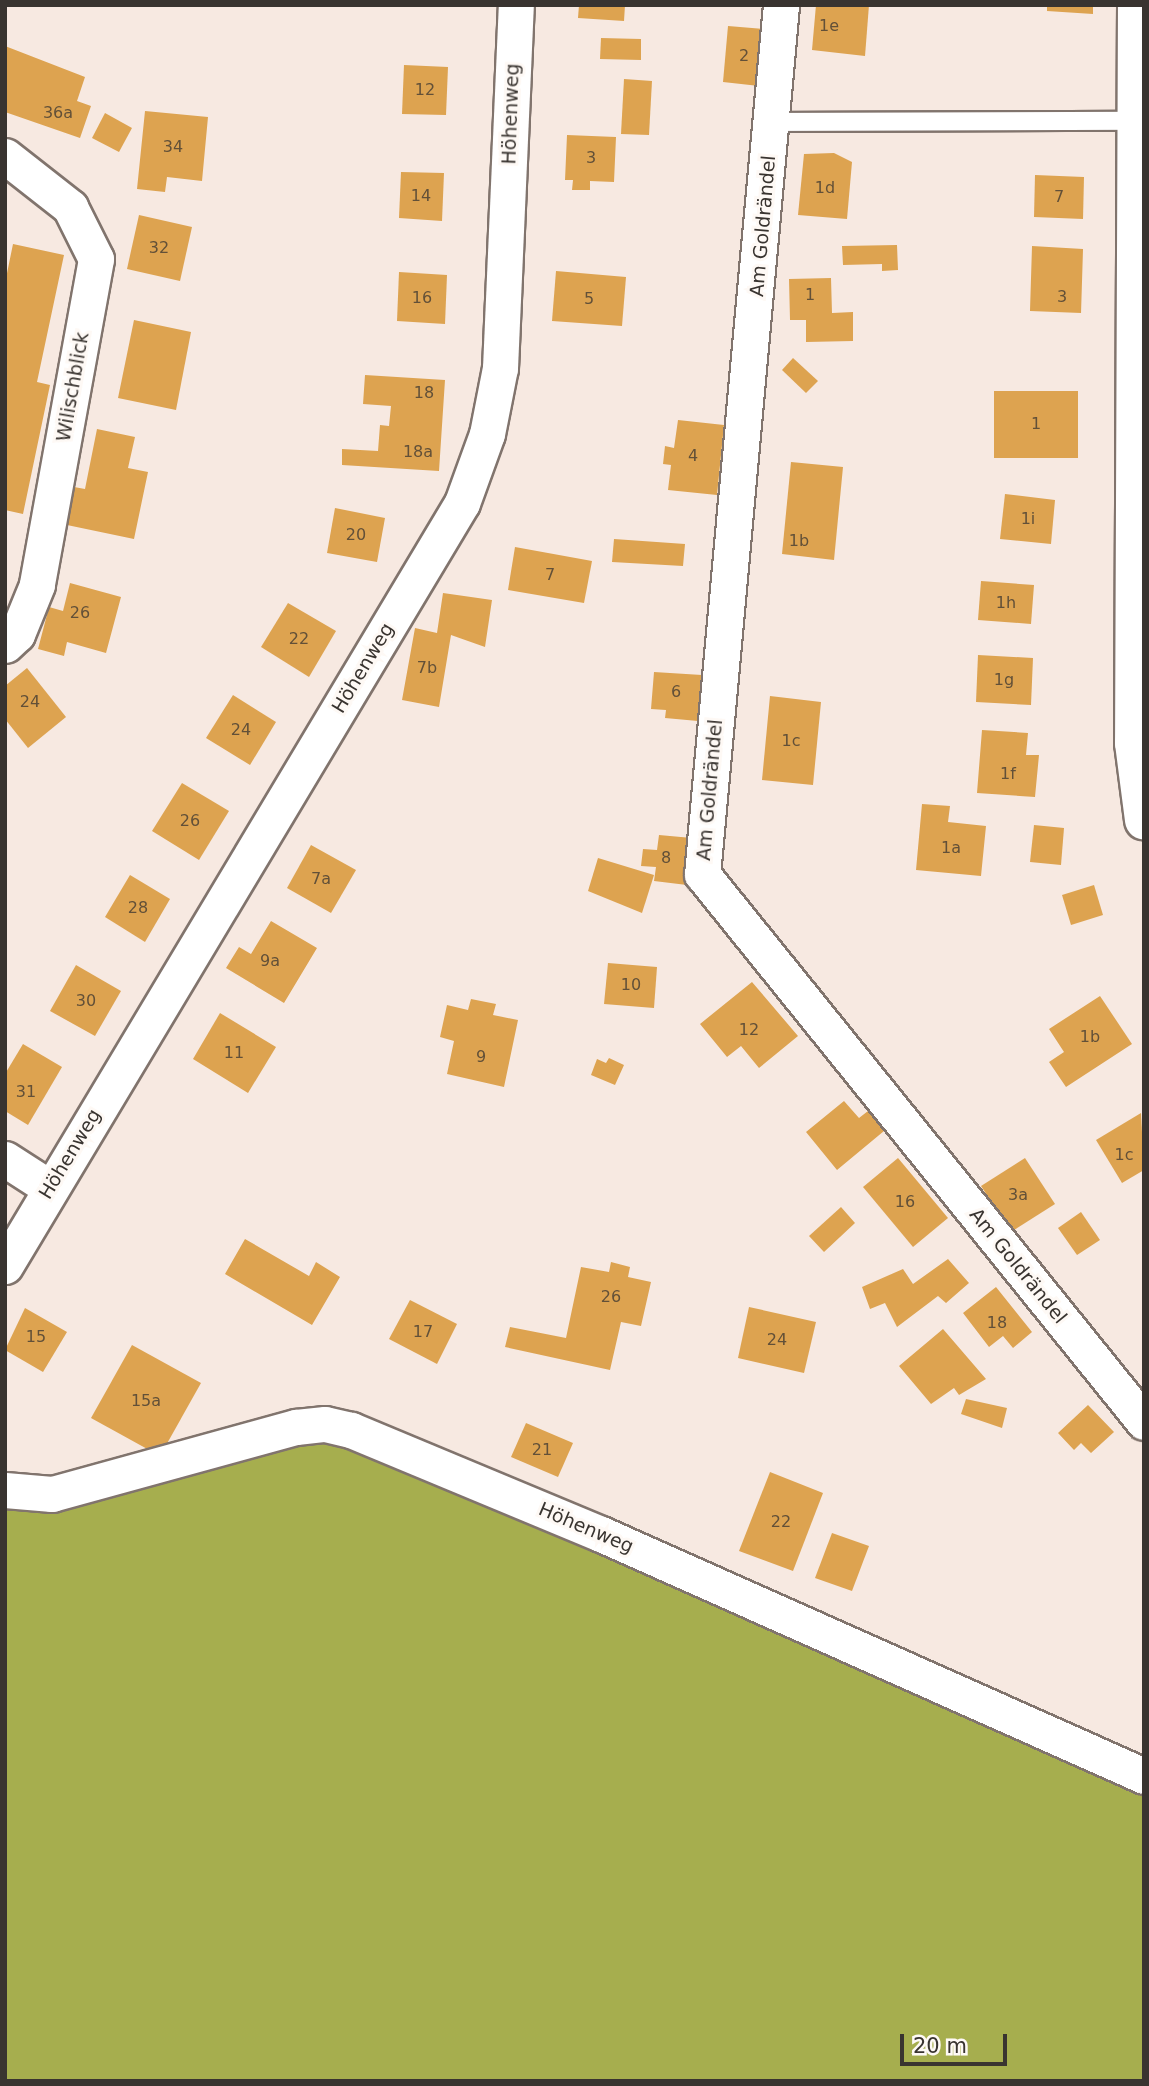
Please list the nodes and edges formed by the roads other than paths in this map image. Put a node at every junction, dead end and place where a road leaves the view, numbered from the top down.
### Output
1 (516, 5) edge
2 (781, 5) edge
3 (1137, 5) edge
4 (1134, 121) junction
5 (773, 122) junction
6 (5, 156) edge
7 (5, 645) edge
8 (1139, 742) edge
9 (1144, 820) edge
10 (5, 1159) edge
11 (50, 1188) junction
12 (5, 1266) edge
13 (1144, 1422) edge
14 (5, 1490) edge
15 (1144, 1776) edge

1 - 11 street, Höhenweg
2 - 5 street, Am Goldrändel
3 - 4 main road
4 - 5 lane
4 - 8 main road
5 - 13 street, Am Goldrändel
6 - 7 street, Wilischblick
8 - 9 main road
10 - 11 street
11 - 12 street, Höhenweg
14 - 15 street, Höhenweg

